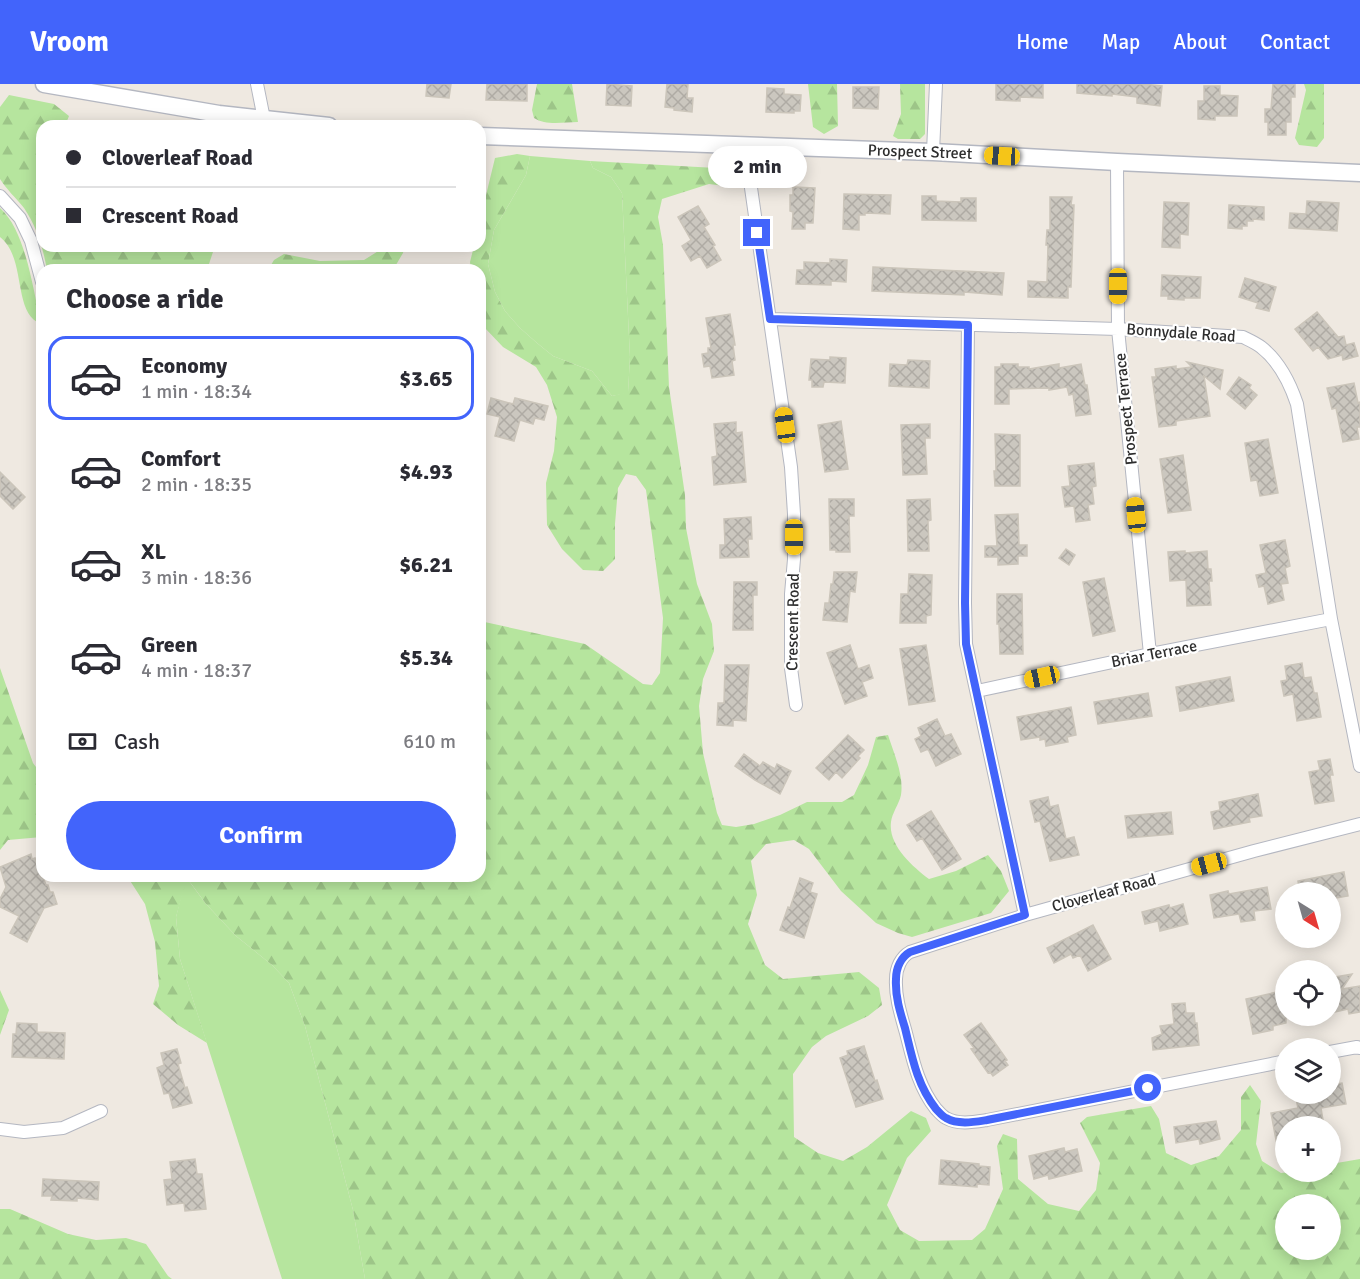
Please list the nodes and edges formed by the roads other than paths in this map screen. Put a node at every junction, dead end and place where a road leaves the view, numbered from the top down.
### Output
1 (44, 84) edge
2 (257, 84) edge
3 (936, 84) edge
4 (264, 119) junction
5 (273, 120) edge
6 (486, 136) edge
7 (745, 146) junction
8 (933, 152) junction
9 (1117, 162) junction
10 (1360, 173) edge
11 (0, 196) edge
12 (37, 264) edge
13 (770, 319) junction
14 (968, 325) junction
15 (1118, 329) junction
16 (1331, 619) junction
17 (1150, 654) junction
18 (977, 691) junction
19 (796, 705) dead end
20 (1360, 766) edge
21 (1360, 824) edge
22 (1025, 915) junction
23 (1360, 1048) edge
24 (1341, 1050) edge
25 (1275, 1063) edge
26 (101, 1111) dead end
27 (0, 1130) edge

1 - 4 main road
2 - 4 street
3 - 8 street
4 - 5 main road
6 - 7 main road, Prospect Street
7 - 8 main road, Prospect Street
7 - 13 street, Crescent Road
8 - 9 main road, Prospect Street
9 - 10 main road, Prospect Street
9 - 15 street, Prospect Terrace
11 - 12 street
13 - 14 street, Bonnydale Road
13 - 19 street, Crescent Road
14 - 15 street, Bonnydale Road
14 - 18 street
15 - 16 street, Bonnydale Road
15 - 17 street, Prospect Terrace
16 - 17 street, Briar Terrace
16 - 20 street, Bonnydale Road
17 - 18 street, Briar Terrace
18 - 22 street
21 - 22 street, Cloverleaf Road
22 - 25 street, Cloverleaf Road
23 - 24 street
26 - 27 street

